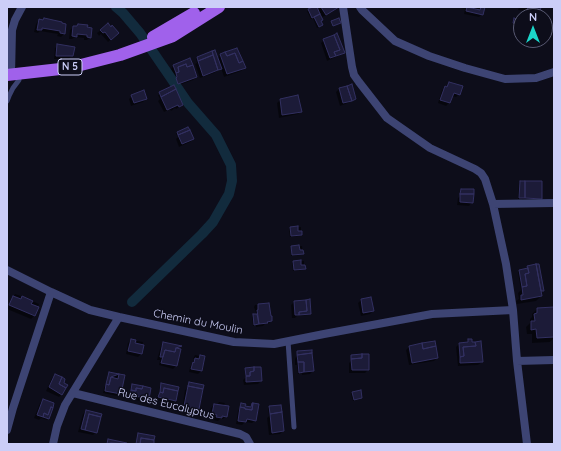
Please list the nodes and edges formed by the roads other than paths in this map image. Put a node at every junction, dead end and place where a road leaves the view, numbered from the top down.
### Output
1 (22, 7) edge
2 (205, 7) edge
3 (219, 7) edge
4 (343, 7) edge
5 (360, 7) edge
6 (148, 42) junction
7 (554, 72) edge
8 (12, 75) edge
9 (7, 101) edge
10 (554, 202) edge
11 (493, 204) junction
12 (7, 270) edge
13 (51, 292) junction
14 (513, 310) junction
15 (119, 317) junction
16 (288, 341) junction
17 (554, 360) edge
18 (517, 361) junction
19 (73, 393) junction
20 (294, 427) dead end
21 (7, 430) edge
22 (53, 444) edge
23 (250, 444) edge
24 (527, 444) edge

1 - 8 street
2 - 6 main road, N 5
3 - 6 main road, N 5
4 - 11 street
5 - 7 street
6 - 8 main road, N 5
8 - 9 lane
10 - 11 street
11 - 14 street
12 - 13 street, Chemin du Moulin
13 - 15 street, Chemin du Moulin
13 - 21 street
14 - 16 street, Chemin du Moulin
14 - 18 street
15 - 16 street, Chemin du Moulin
15 - 19 street
16 - 20 lane
17 - 18 street
18 - 24 street
19 - 22 street
19 - 23 street, Rue des Eucalyptus

